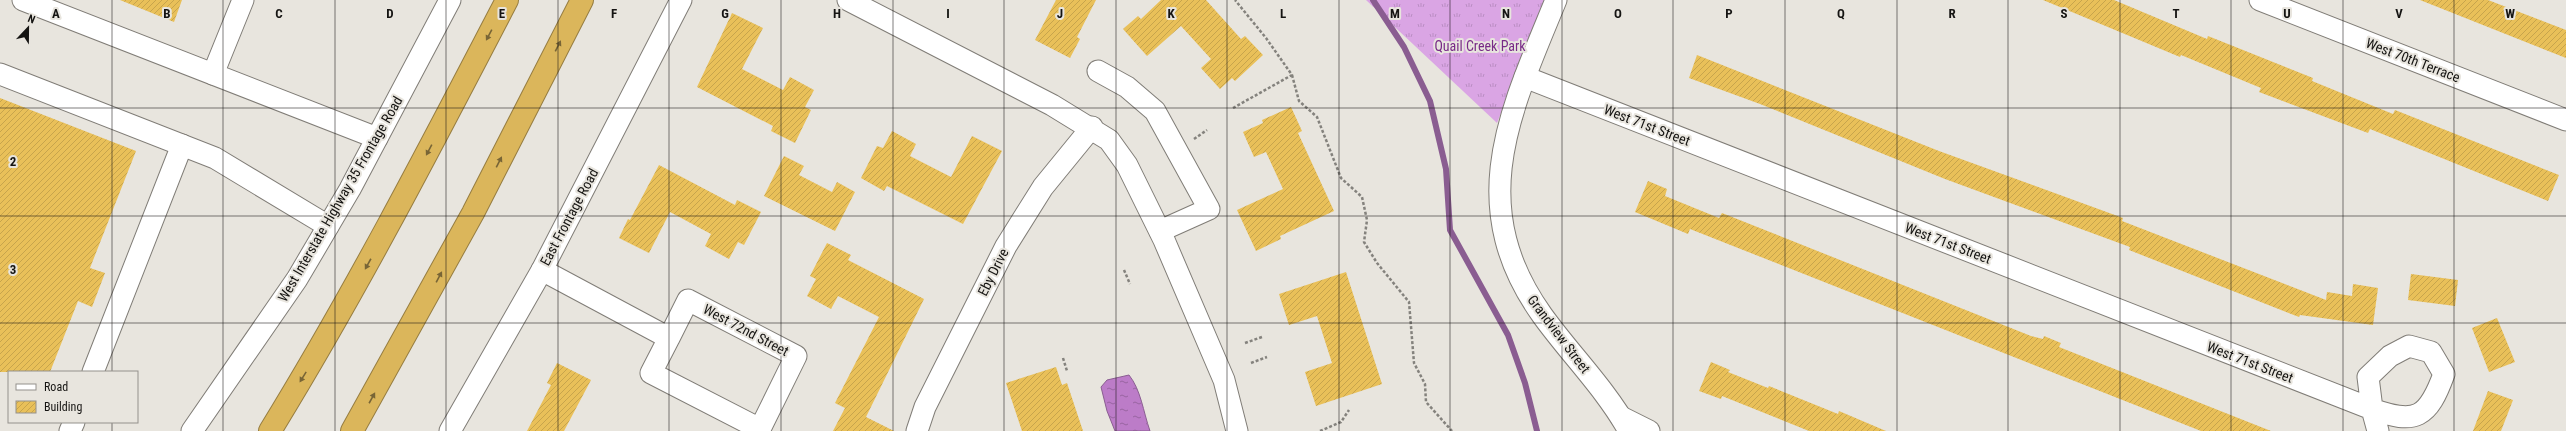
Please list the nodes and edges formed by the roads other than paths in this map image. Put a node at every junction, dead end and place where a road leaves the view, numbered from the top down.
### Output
1 (23, 0) edge
2 (243, 0) edge
3 (450, 0) edge
4 (507, 0) edge
5 (582, 0) edge
6 (681, 0) edge
7 (848, 0) edge
8 (1556, 0) edge
9 (2260, 0) edge
10 (1098, 71) dead end
11 (0, 74) edge
12 (213, 74) junction
13 (1525, 77) junction
14 (2566, 120) edge
15 (1092, 127) junction
16 (377, 138) junction
17 (182, 146) junction
18 (328, 226) junction
19 (1160, 231) junction
20 (542, 270) junction
21 (669, 338) junction
22 (93, 371) edge
23 (1624, 424) edge
24 (192, 431) edge
25 (270, 431) edge
26 (352, 431) edge
27 (450, 431) edge
28 (917, 431) edge
29 (1237, 431) edge
30 (1649, 431) edge
31 (2378, 431) edge

1 - 12 street
2 - 12 street
3 - 16 street, West Interstate Highway 35 Frontage Road
4 -> 25 highway
26 -> 5 highway
6 - 20 street, East Frontage Road
7 - 15 street
8 - 13 street, Grandview Street
9 - 14 street, West 70th Terrace
10 - 19 street
11 - 17 street
12 - 16 street
13 - 23 street, Grandview Street
13 - 31 street, West 71st Street
15 - 19 street
15 - 28 street, Eby Drive
16 - 18 street, West Interstate Highway 35 Frontage Road
17 - 18 street
17 - 22 street
18 - 24 street, West Interstate Highway 35 Frontage Road
19 - 29 street
20 - 21 street
20 - 27 street, East Frontage Road
21 - 21 street, West 72nd Street
23 - 30 street

